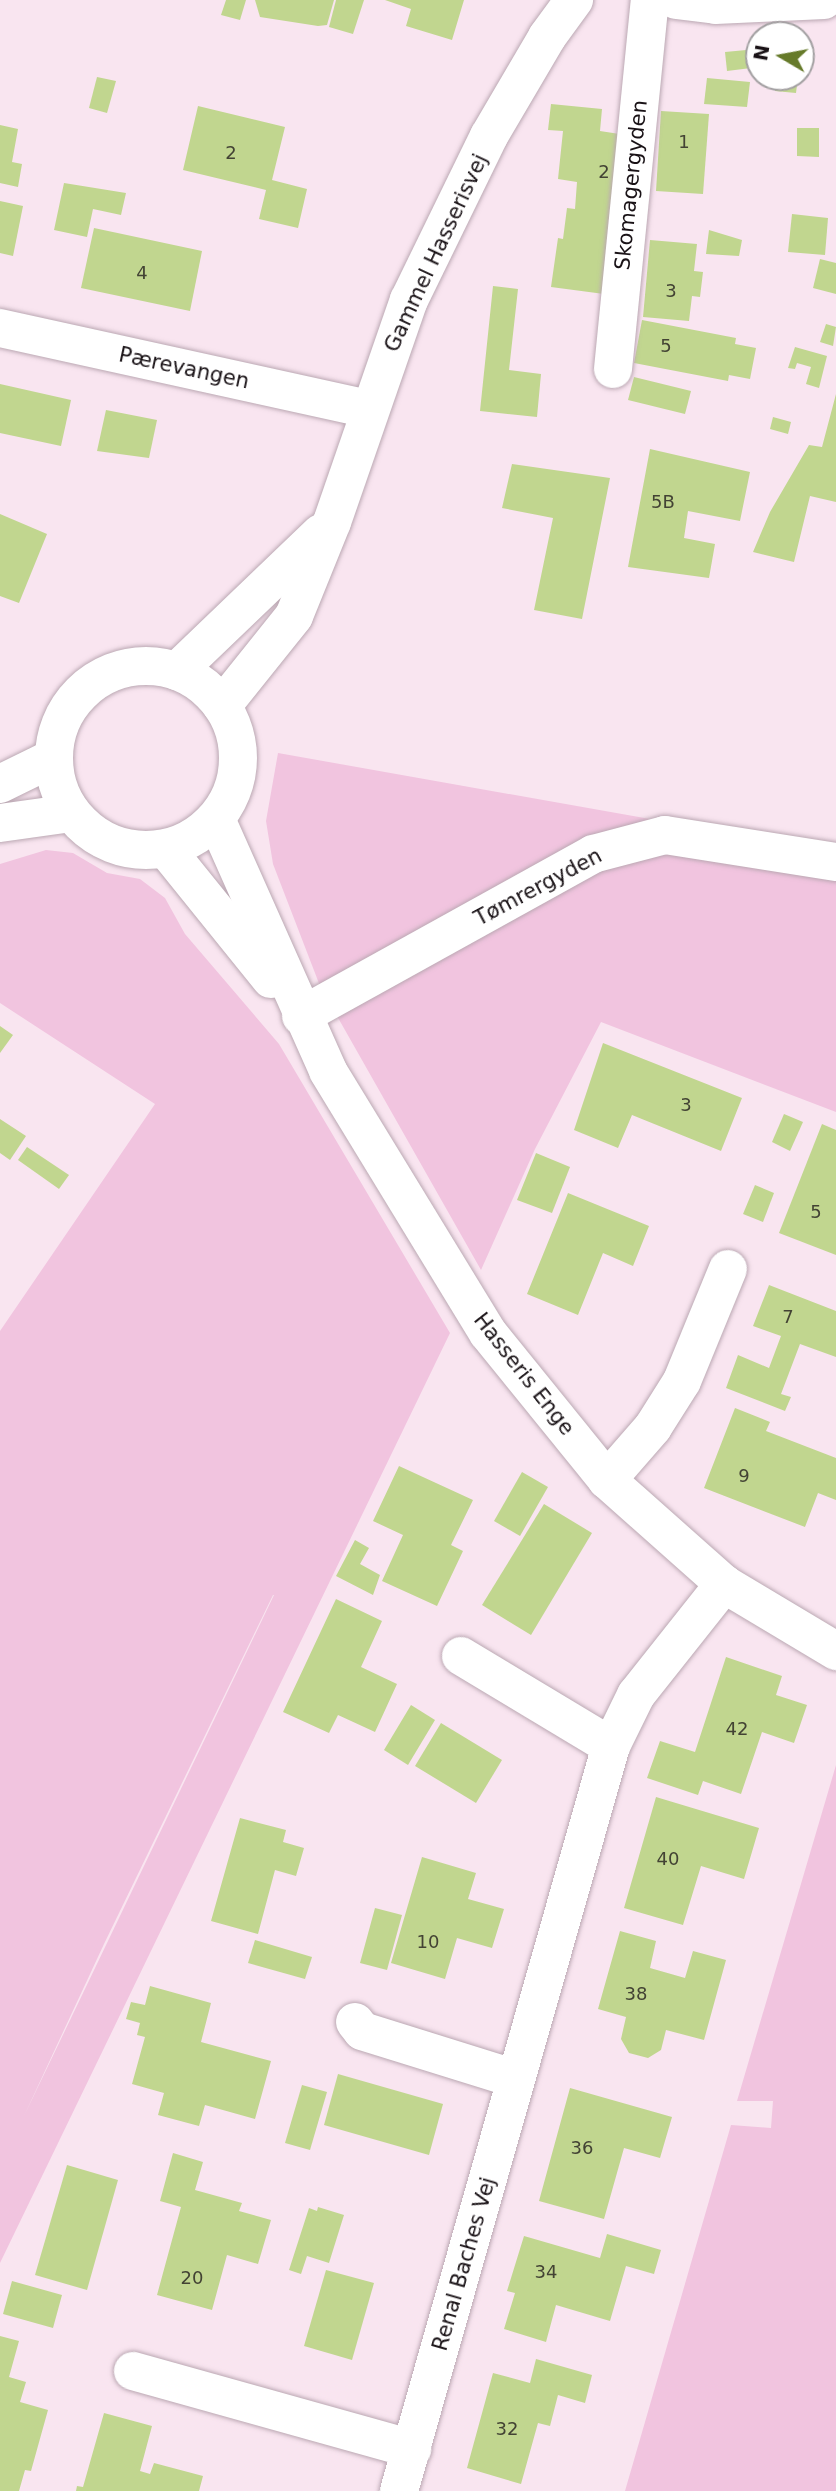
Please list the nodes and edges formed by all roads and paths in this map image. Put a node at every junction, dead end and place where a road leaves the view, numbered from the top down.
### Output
1 (574, 0) edge
2 (650, 0) edge
3 (676, 0) edge
4 (824, 0) edge
5 (0, 328) edge
6 (612, 369) dead end
7 (369, 409) junction
8 (332, 522) junction
9 (177, 671) junction
10 (222, 706) junction
11 (53, 758) junction
12 (0, 784) edge
13 (71, 813) junction
14 (216, 819) junction
15 (0, 824) edge
16 (166, 849) junction
17 (836, 862) edge
18 (301, 1016) junction
19 (728, 1269) dead end
20 (607, 1480) junction
21 (723, 1584) junction
22 (836, 1651) edge
23 (461, 1656) dead end
24 (611, 1746) junction
25 (355, 2022) dead end
26 (516, 2079) junction
27 (133, 2371) dead end
28 (412, 2449) junction
29 (399, 2491) edge

1 - 7 street, Gammel Hasserisvej
2 - 6 street, Skomagergyden
3 - 4 street
5 - 7 street, Pærevangen
7 - 8 street, Gammel Hasserisvej
8 - 9 street, Gammel Hasserisvej
8 - 10 street, Gammel Hasserisvej
9 - 10 street
9 - 11 street
10 - 14 street
11 - 12 street
11 - 13 street
13 - 15 street
13 - 16 street
14 - 16 street
14 - 18 street, Hasseris Enge
16 - 18 street, Hasseris Enge
17 - 18 street, Tømrergyden
18 - 20 street, Hasseris Enge
19 - 20 street
20 - 21 street, Hasseris Enge
21 - 22 street, Hasseris Enge
21 - 24 street, Renal Baches Vej
23 - 24 street
24 - 26 street, Renal Baches Vej
25 - 26 street
26 - 28 street, Renal Baches Vej
27 - 28 street
28 - 29 street, Renal Baches Vej

